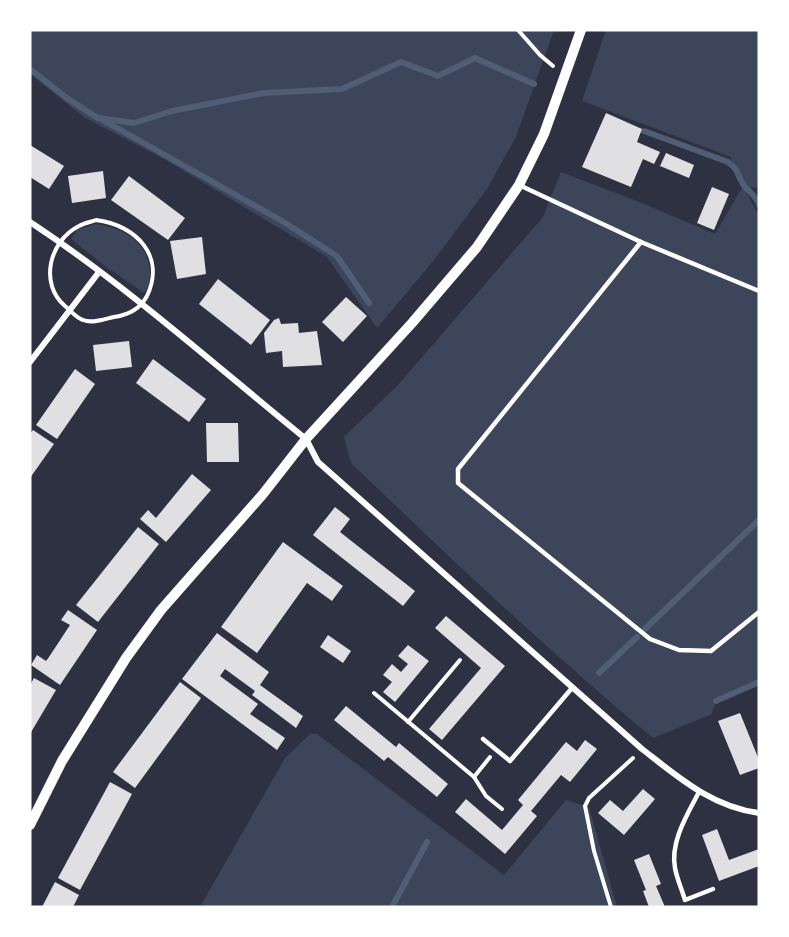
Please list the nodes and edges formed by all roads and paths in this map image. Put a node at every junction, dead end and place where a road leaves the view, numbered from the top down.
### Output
1 (518, 30) edge
2 (581, 30) edge
3 (566, 76) junction
4 (519, 185) junction
5 (30, 222) edge
6 (641, 242) junction
7 (99, 272) junction
8 (759, 291) edge
9 (30, 362) edge
10 (306, 439) junction
11 (759, 612) edge
12 (460, 660) dead end
13 (572, 688) junction
14 (374, 693) dead end
15 (408, 722) junction
16 (483, 739) dead end
17 (642, 749) junction
18 (496, 750) junction
19 (474, 777) junction
20 (699, 792) junction
21 (502, 809) dead end
22 (759, 813) edge
23 (30, 825) edge
24 (713, 889) dead end
25 (611, 907) edge

1 - 3 path
2 - 3 street
3 - 4 street
4 - 6 lane
4 - 10 street
5 - 7 street
6 - 8 lane
6 - 11 lane
7 - 9 street
7 - 10 street
10 - 13 street
10 - 23 street
12 - 15 path
13 - 17 street
13 - 18 lane
14 - 15 path
15 - 19 path
16 - 18 lane
17 - 20 street
17 - 25 path
18 - 19 path
19 - 21 path
20 - 22 street
20 - 24 lane

